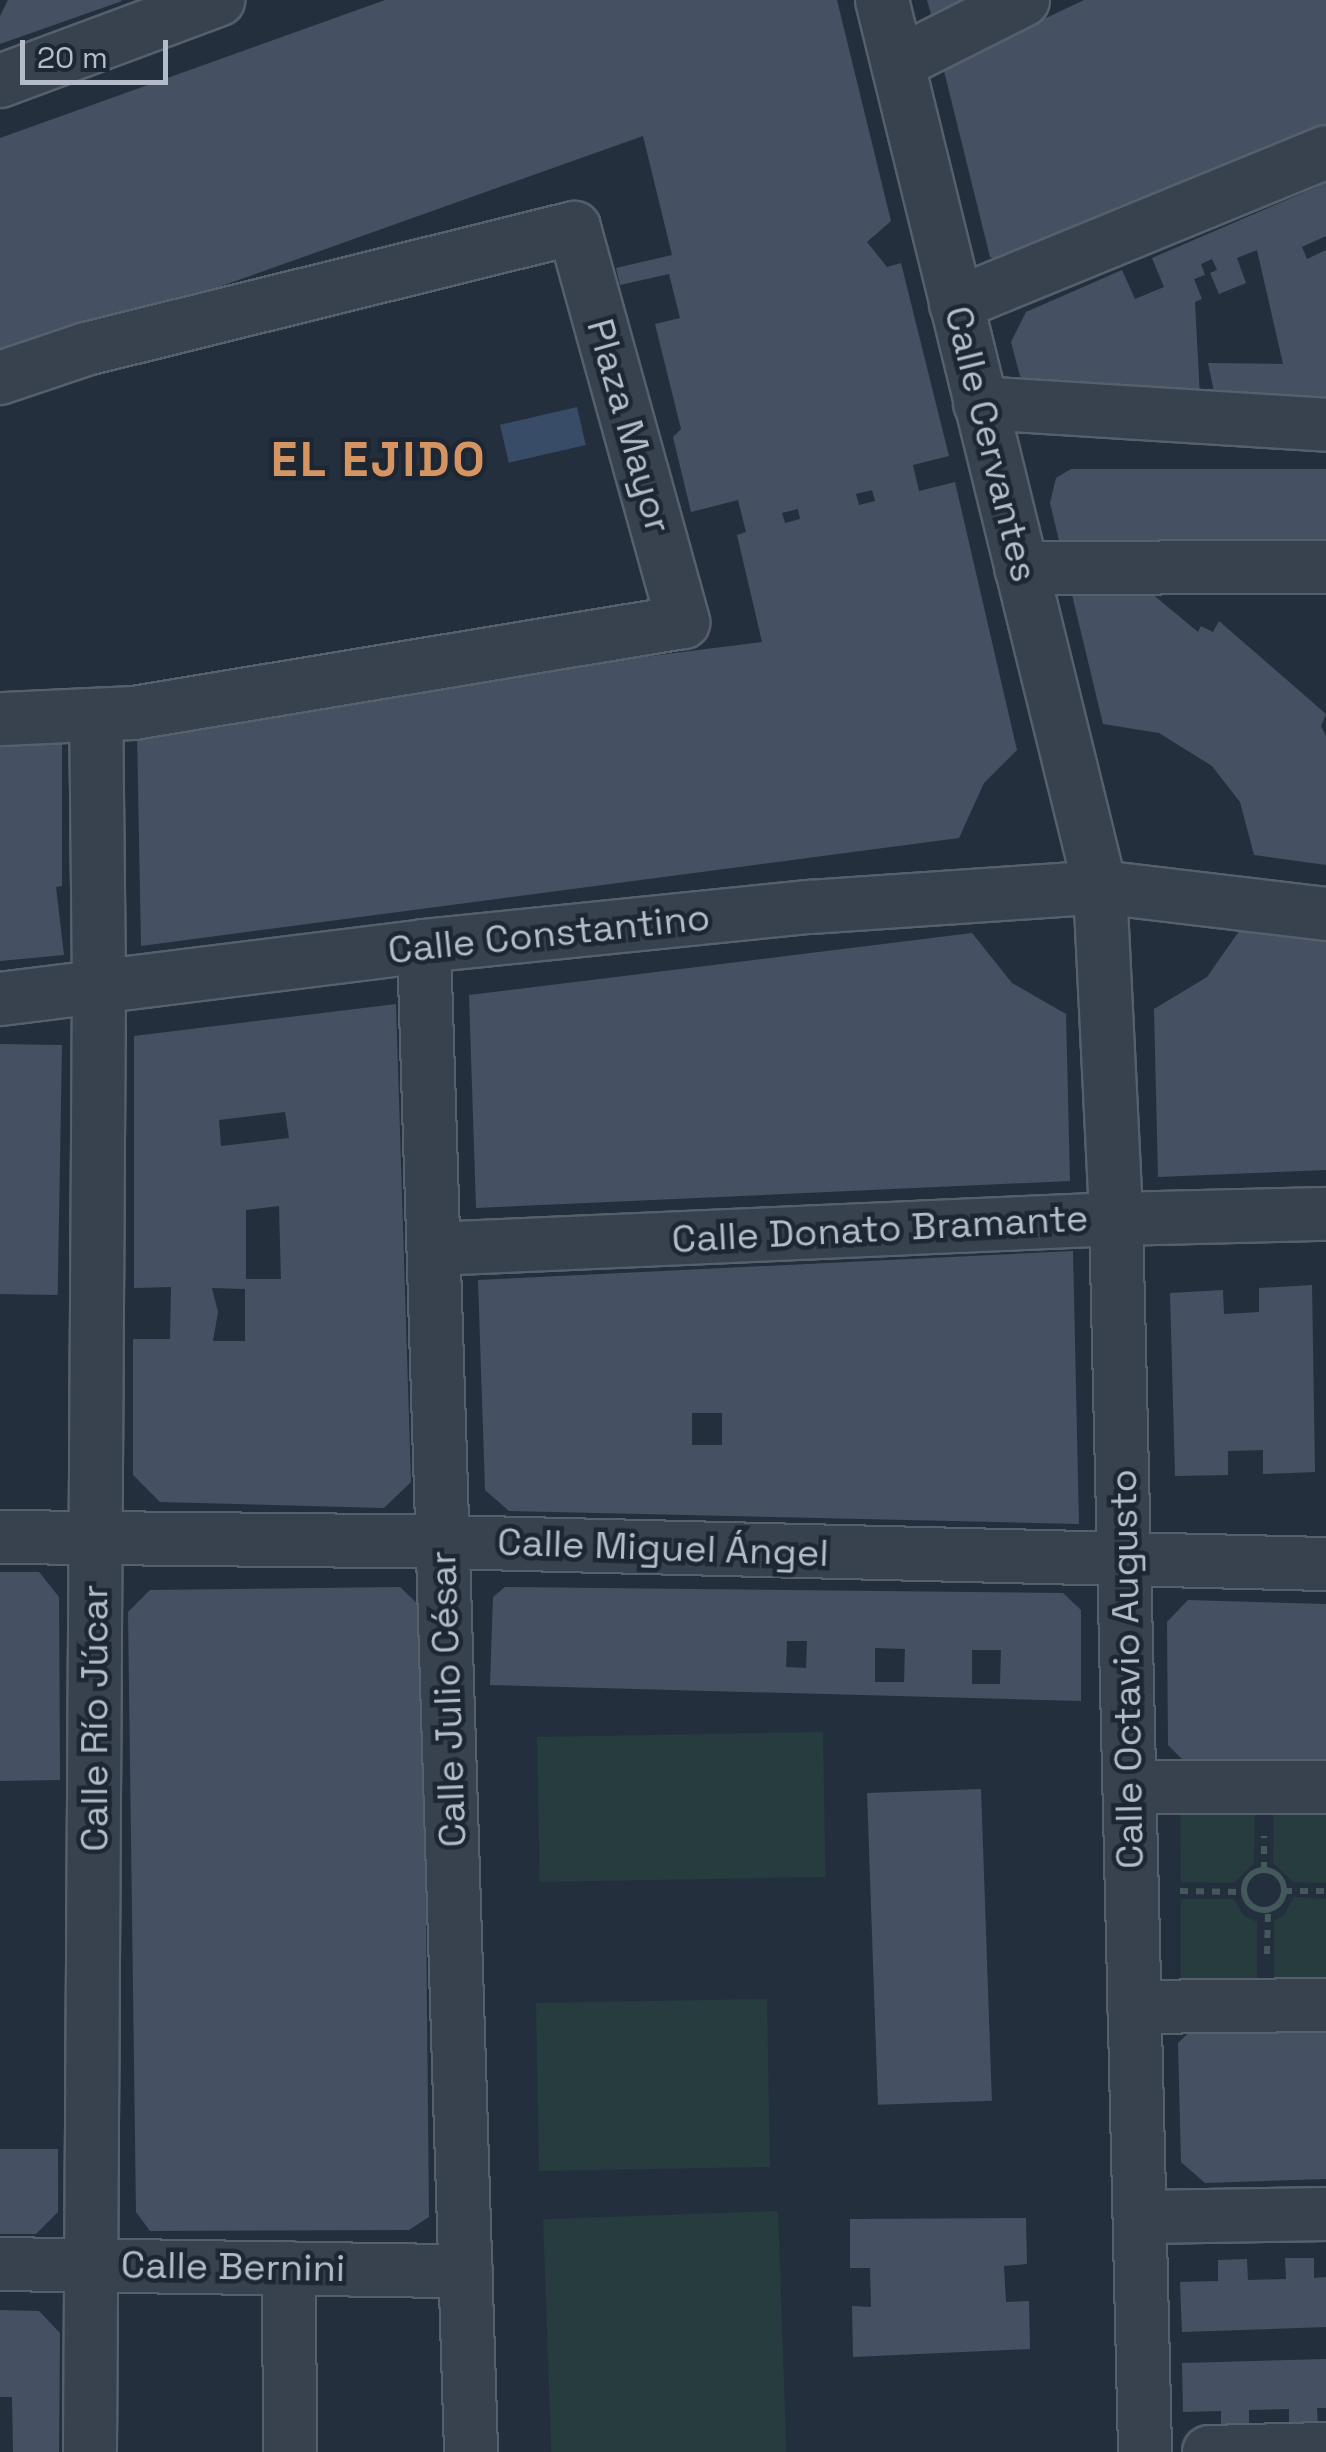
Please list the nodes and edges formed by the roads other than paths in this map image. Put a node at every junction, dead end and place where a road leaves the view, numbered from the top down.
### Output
1 (218, 0) edge
2 (882, 0) edge
3 (1023, 0) edge
4 (898, 63) junction
5 (0, 81) edge
6 (1326, 152) edge
7 (956, 304) junction
8 (0, 378) edge
9 (980, 403) junction
10 (1326, 425) edge
11 (1326, 567) edge
12 (1021, 568) junction
13 (96, 718) junction
14 (0, 719) edge
15 (1100, 887) junction
16 (1326, 914) edge
17 (424, 946) junction
18 (98, 984) junction
19 (0, 999) edge
20 (1326, 1214) edge
21 (1116, 1218) junction
22 (434, 1249) junction
23 (0, 1537) edge
24 (96, 1538) junction
25 (443, 1542) junction
26 (1124, 1561) junction
27 (1326, 1564) edge
28 (1326, 1786) edge
29 (1131, 1788) junction
30 (1326, 2005) edge
31 (1134, 2006) junction
32 (1326, 2214) edge
33 (1140, 2217) junction
34 (0, 2264) edge
35 (91, 2264) junction
36 (289, 2268) junction
37 (466, 2271) junction
38 (1326, 2449) edge
39 (90, 2452) edge
40 (290, 2452) edge
41 (471, 2452) edge
42 (1145, 2452) edge
43 (1208, 2452) edge

1 - 5 street
2 - 4 street, Calle Cervantes
3 - 4 street
4 - 7 street, Calle Cervantes
6 - 7 street
7 - 9 street, Calle Cervantes
8 - 13 street, Plaza Mayor
9 - 10 street
9 - 12 street, Calle Cervantes
11 - 12 street
12 - 15 street, Calle Cervantes
13 - 14 street, Plaza Mayor
13 - 18 street
15 - 16 street, Calle Constantino
15 - 17 street, Calle Constantino
15 - 21 street, Calle Octavio Augusto
17 - 18 street, Calle Constantino
17 - 22 street, Calle Julio César
18 - 19 street, Calle Constantino
18 - 24 street, Calle Río Júcar
20 - 21 street, Calle Donato Bramante
21 - 22 street, Calle Donato Bramante
21 - 26 street, Calle Octavio Augusto
22 - 25 street, Calle Julio César
23 - 24 street, Calle Miguel Ángel
24 - 25 street, Calle Miguel Ángel
24 - 35 street, Calle Río Júcar
25 - 26 street, Calle Miguel Ángel
25 - 37 street, Calle Julio César
26 - 27 street, Calle Miguel Ángel
26 - 29 street, Calle Octavio Augusto
28 - 29 street
29 - 31 street, Calle Octavio Augusto
30 - 31 street
31 - 33 street, Calle Octavio Augusto
32 - 33 street
33 - 42 street, Calle Octavio Augusto
34 - 35 street, Calle Bernini
35 - 36 street, Calle Bernini
35 - 39 street, Calle Río Júcar
36 - 37 street, Calle Bernini
36 - 40 street
37 - 41 street, Calle Julio César
38 - 43 street

